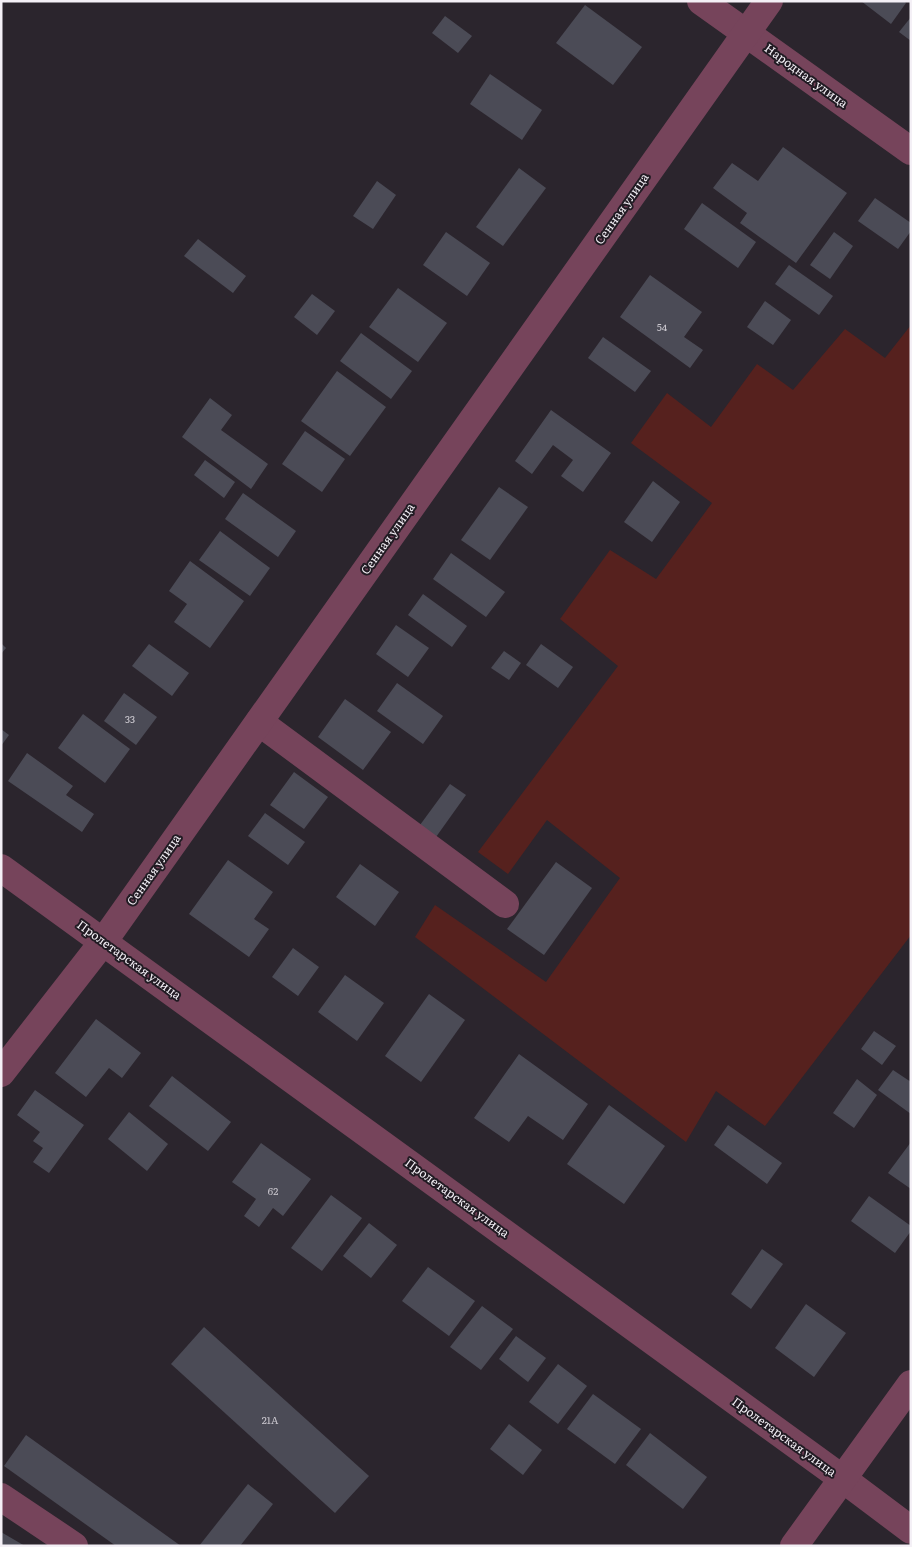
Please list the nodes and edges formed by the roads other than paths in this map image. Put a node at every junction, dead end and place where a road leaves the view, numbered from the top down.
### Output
1 (701, 1) edge
2 (768, 1) edge
3 (746, 33) junction
4 (911, 151) edge
5 (259, 722) junction
6 (1, 868) edge
7 (505, 904) dead end
8 (103, 942) junction
9 (1, 1073) edge
10 (911, 1384) edge
11 (843, 1480) junction
12 (1, 1497) edge
13 (911, 1530) edge
14 (74, 1546) edge
15 (794, 1546) edge

1 - 3 street, Народная улица
2 - 3 street, Сенная улица
3 - 4 street, Народная улица
3 - 5 street, Сенная улица
5 - 7 street
5 - 8 street, Сенная улица
6 - 8 street, Пролетарская улица
8 - 9 street, Сенная улица
8 - 11 street, Пролетарская улица
10 - 11 street
11 - 13 street, Пролетарская улица
11 - 15 street
12 - 14 street

